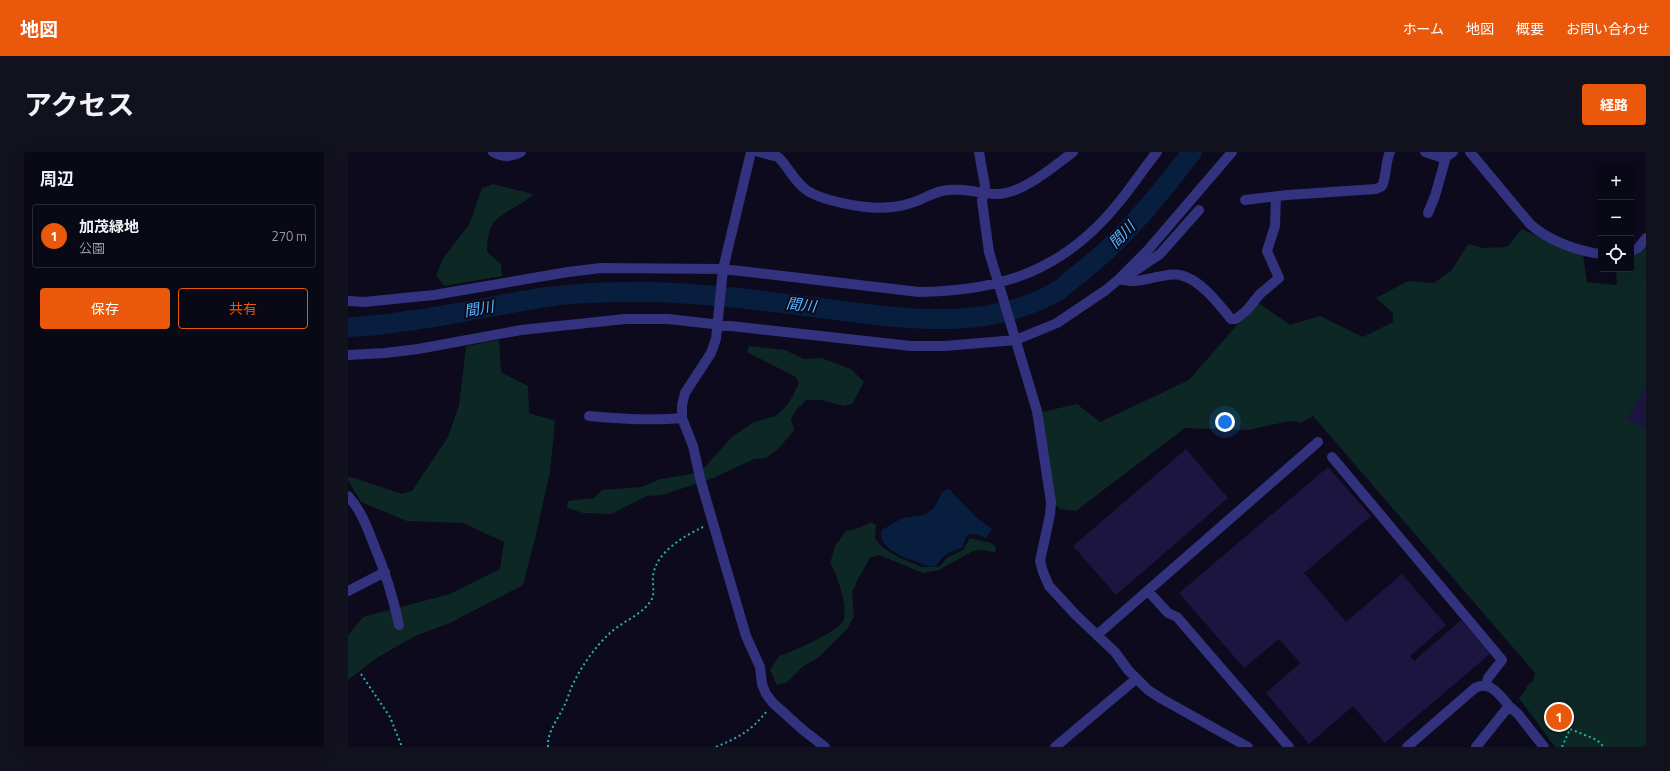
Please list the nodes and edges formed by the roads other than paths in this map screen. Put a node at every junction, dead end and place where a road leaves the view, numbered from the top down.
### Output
1 (493, 152) edge
2 (521, 152) edge
3 (750, 152) edge
4 (759, 152) edge
5 (978, 152) edge
6 (1073, 152) edge
7 (1157, 152) edge
8 (1232, 152) edge
9 (1390, 152) edge
10 (1425, 152) edge
11 (1470, 152) edge
12 (1450, 155) edge
13 (984, 193) junction
14 (1276, 197) junction
15 (1245, 200) dead end
16 (1199, 210) dead end
17 (1428, 213) dead end
18 (1646, 238) edge
19 (1634, 250) edge
20 (1598, 253) edge
21 (723, 271) junction
22 (1122, 280) junction
23 (1000, 285) junction
24 (348, 301) edge
25 (718, 322) junction
26 (1015, 338) junction
27 (348, 355) edge
28 (589, 416) dead end
29 (682, 418) junction
30 (1318, 442) dead end
31 (1332, 457) dead end
32 (348, 496) edge
33 (385, 572) junction
34 (348, 591) edge
35 (1148, 591) junction
36 (399, 625) dead end
37 (1097, 635) junction
38 (1136, 679) junction
39 (1486, 685) junction
40 (1509, 706) junction
41 (825, 747) edge
42 (1056, 747) edge
43 (1248, 747) edge
44 (1289, 747) edge
45 (1407, 747) edge
46 (1476, 747) edge
47 (1544, 747) edge

1 - 2 street
3 - 21 street
4 - 13 street
5 - 13 street
6 - 13 street
7 - 23 street
8 - 22 street
9 - 14 street
10 - 12 street
11 - 20 street
12 - 17 street
13 - 23 street
14 - 15 street
14 - 22 street
16 - 22 street
18 - 19 street
21 - 23 street
21 - 24 street
21 - 25 street
22 - 26 street
23 - 26 street
25 - 26 street
25 - 27 street
25 - 29 street
26 - 37 street
28 - 29 street
29 - 41 street
30 - 35 street
31 - 39 street
32 - 33 street
33 - 34 street
33 - 36 street
35 - 37 street
35 - 44 street
37 - 38 street
38 - 42 street
38 - 43 street
39 - 40 street
39 - 45 street
40 - 46 street
40 - 47 street

